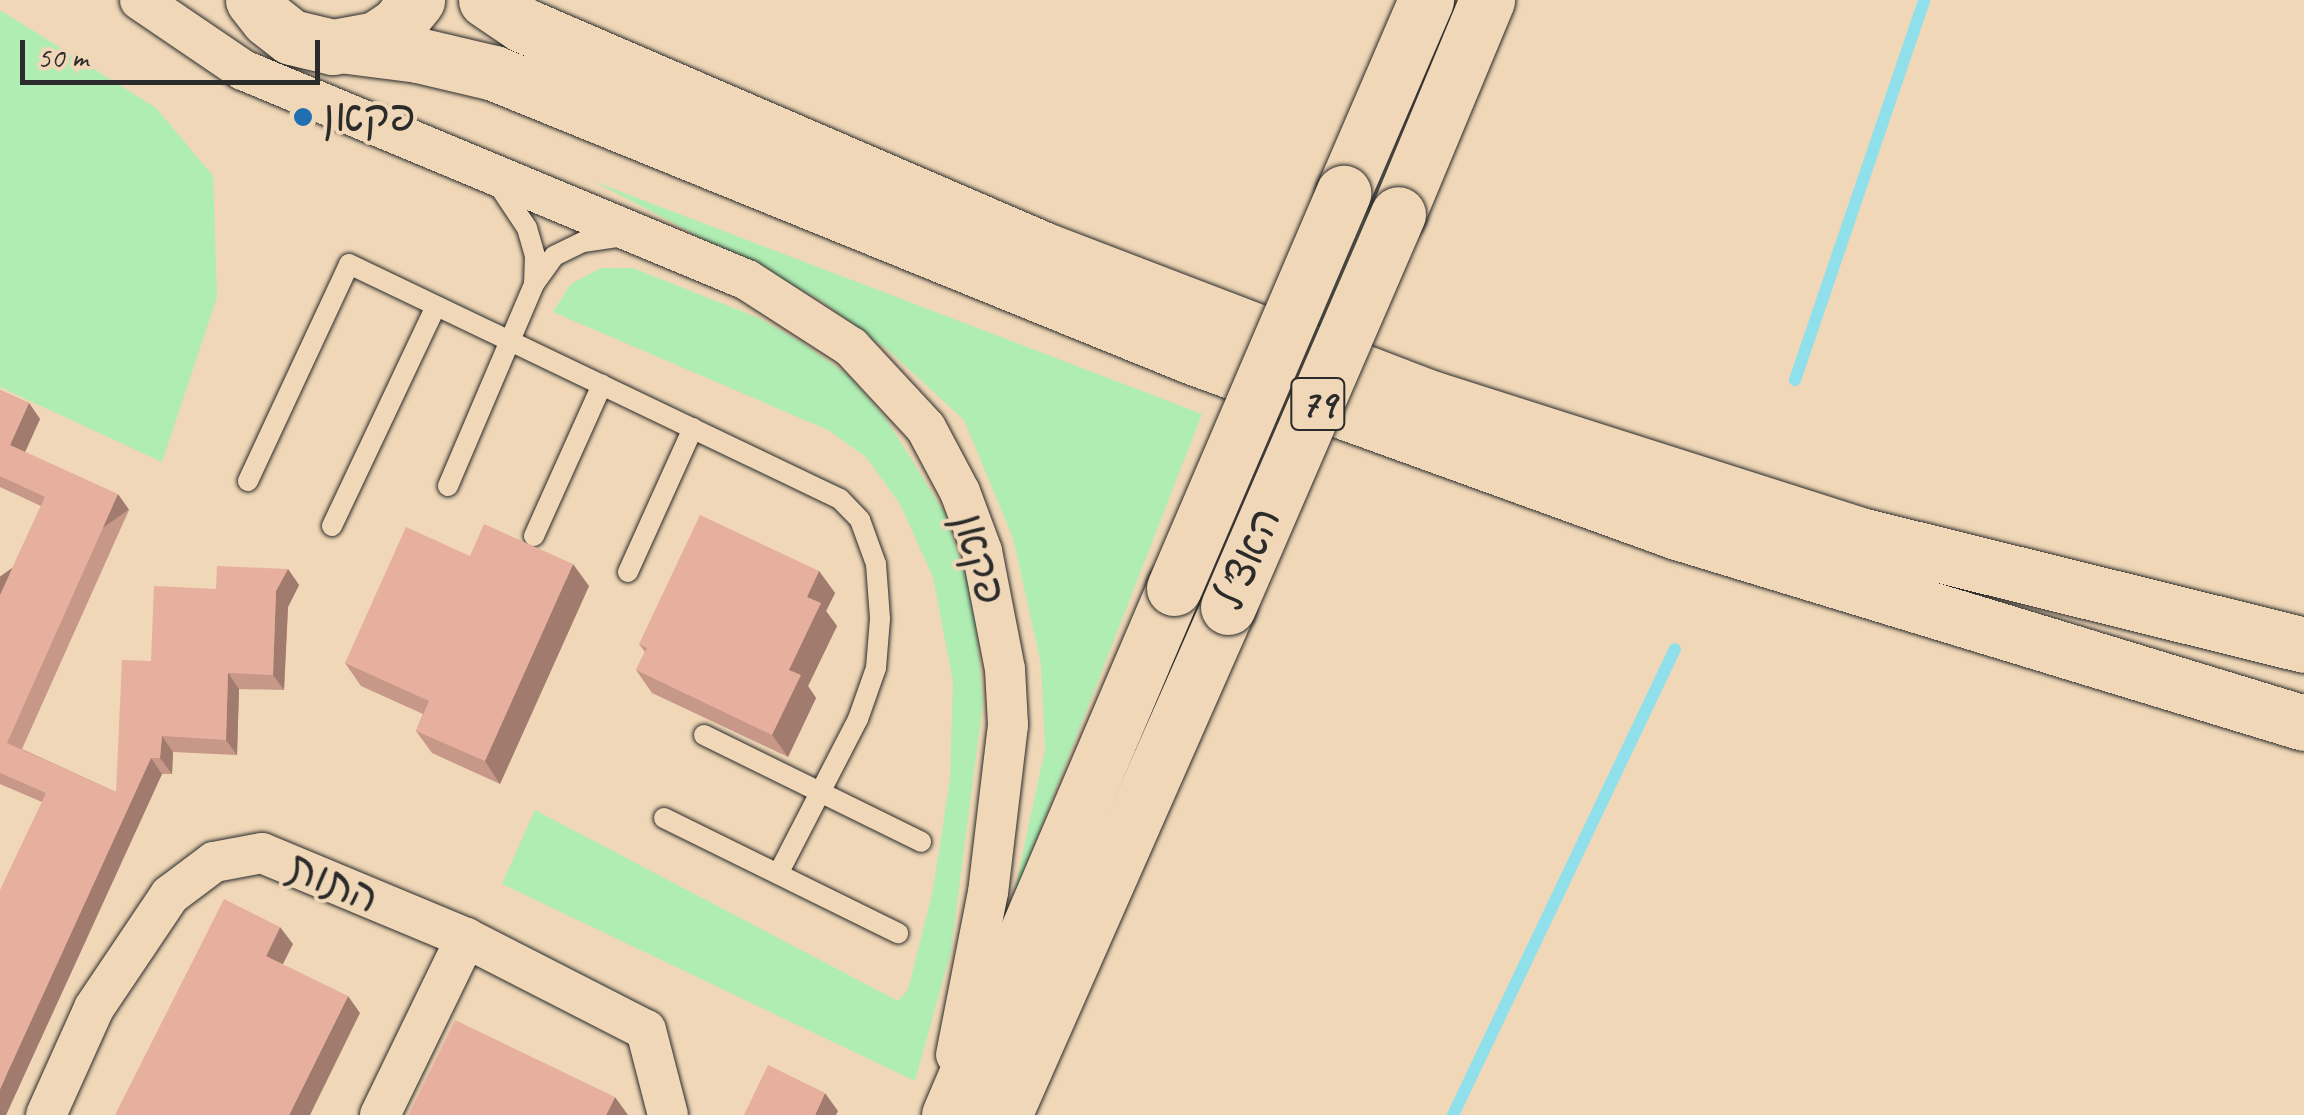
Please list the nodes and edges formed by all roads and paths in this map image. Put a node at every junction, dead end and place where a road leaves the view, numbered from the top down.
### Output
1 (140, 0) edge
2 (254, 0) edge
3 (417, 0) edge
4 (486, 0) edge
5 (1426, 0) edge
6 (1487, 0) edge
7 (348, 46) junction
8 (487, 172) junction
9 (640, 235) junction
10 (534, 284) junction
11 (436, 306) junction
12 (510, 340) junction
13 (602, 385) junction
14 (693, 428) junction
15 (248, 481) dead end
16 (448, 486) dead end
17 (332, 526) dead end
18 (534, 536) dead end
19 (628, 572) dead end
20 (2304, 646) edge
21 (2304, 722) edge
22 (704, 736) edge
23 (820, 792) junction
24 (664, 818) dead end
25 (921, 842) dead end
26 (778, 874) junction
27 (898, 933) dead end
28 (466, 938) junction
29 (46, 1115) edge
30 (380, 1115) edge
31 (668, 1115) edge
32 (938, 1115) edge
33 (949, 1115) edge
34 (1004, 1115) edge

1 - 8 street, פקאן
2 - 7 main road, 79
3 - 7 main road
4 - 20 main road, 79
5 - 33 main road, האצ"ל, bridge
6 - 34 main road, האצ"ל, bridge
7 - 21 main road, 79
8 - 9 street, פקאן
8 - 10 lane
9 - 10 lane
9 - 32 street, פקאן
10 - 12 lane
11 - 12 lane
11 - 15 lane
11 - 17 lane
12 - 13 lane
12 - 16 lane
13 - 14 lane
13 - 18 lane
14 - 19 lane
14 - 23 lane
22 - 23 lane
23 - 25 lane
23 - 26 lane
24 - 26 lane
26 - 27 lane
28 - 29 street, התות
28 - 30 street
28 - 31 street, התות

